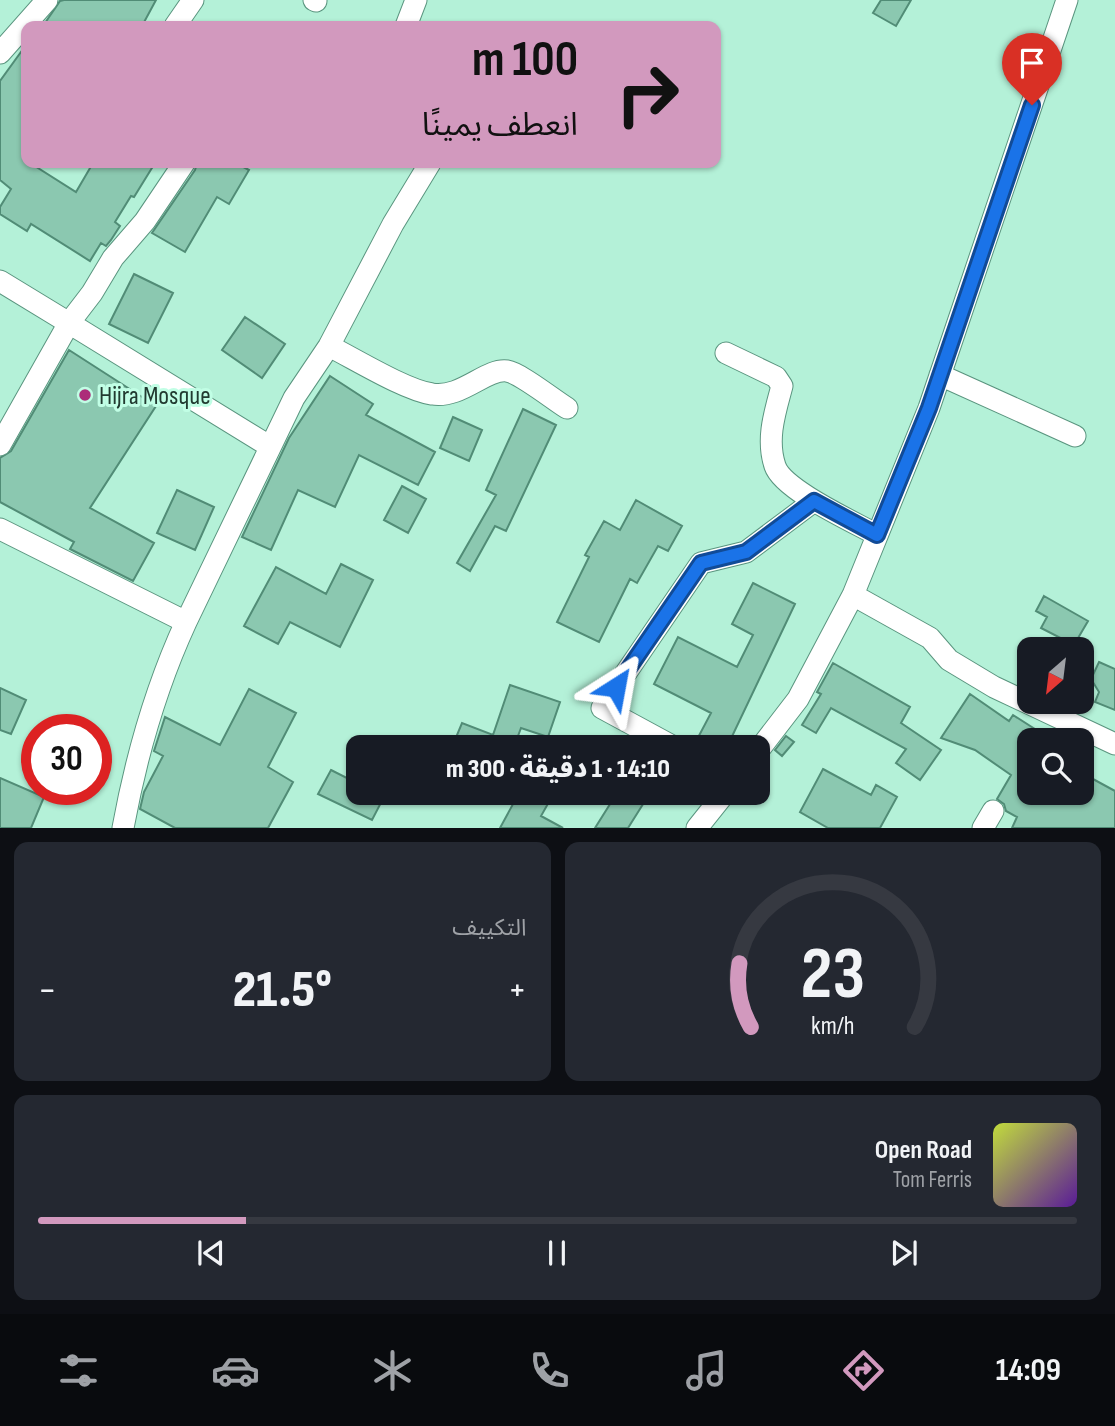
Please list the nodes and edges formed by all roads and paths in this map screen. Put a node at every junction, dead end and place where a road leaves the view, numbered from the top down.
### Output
1 (47, 0) edge
2 (193, 0) edge
3 (416, 0) edge
4 (1067, 0) edge
5 (28, 21) edge
6 (178, 21) edge
7 (408, 21) edge
8 (21, 29) edge
9 (0, 52) edge
10 (181, 168) edge
11 (427, 168) edge
12 (0, 281) edge
13 (69, 323) junction
14 (330, 346) junction
15 (726, 353) dead end
16 (940, 375) junction
17 (566, 408) dead end
18 (1076, 436) dead end
19 (0, 444) edge
20 (269, 446) junction
21 (814, 501) junction
22 (0, 529) edge
23 (877, 535) junction
24 (853, 595) junction
25 (186, 622) junction
26 (652, 735) edge
27 (770, 735) edge
28 (1115, 744) edge
29 (715, 805) edge
30 (123, 828) edge
31 (697, 828) edge

1 - 5 street
2 - 6 street
3 - 7 street
4 - 16 street
8 - 9 street
10 - 13 street
11 - 14 street
12 - 13 street
13 - 19 street
13 - 20 street
14 - 17 street
14 - 20 street
15 - 21 street
16 - 18 street
16 - 23 street
20 - 25 street
21 - 23 street
21 - 26 street
22 - 25 street
23 - 24 street
24 - 27 street
24 - 28 street
25 - 30 street
29 - 31 street

